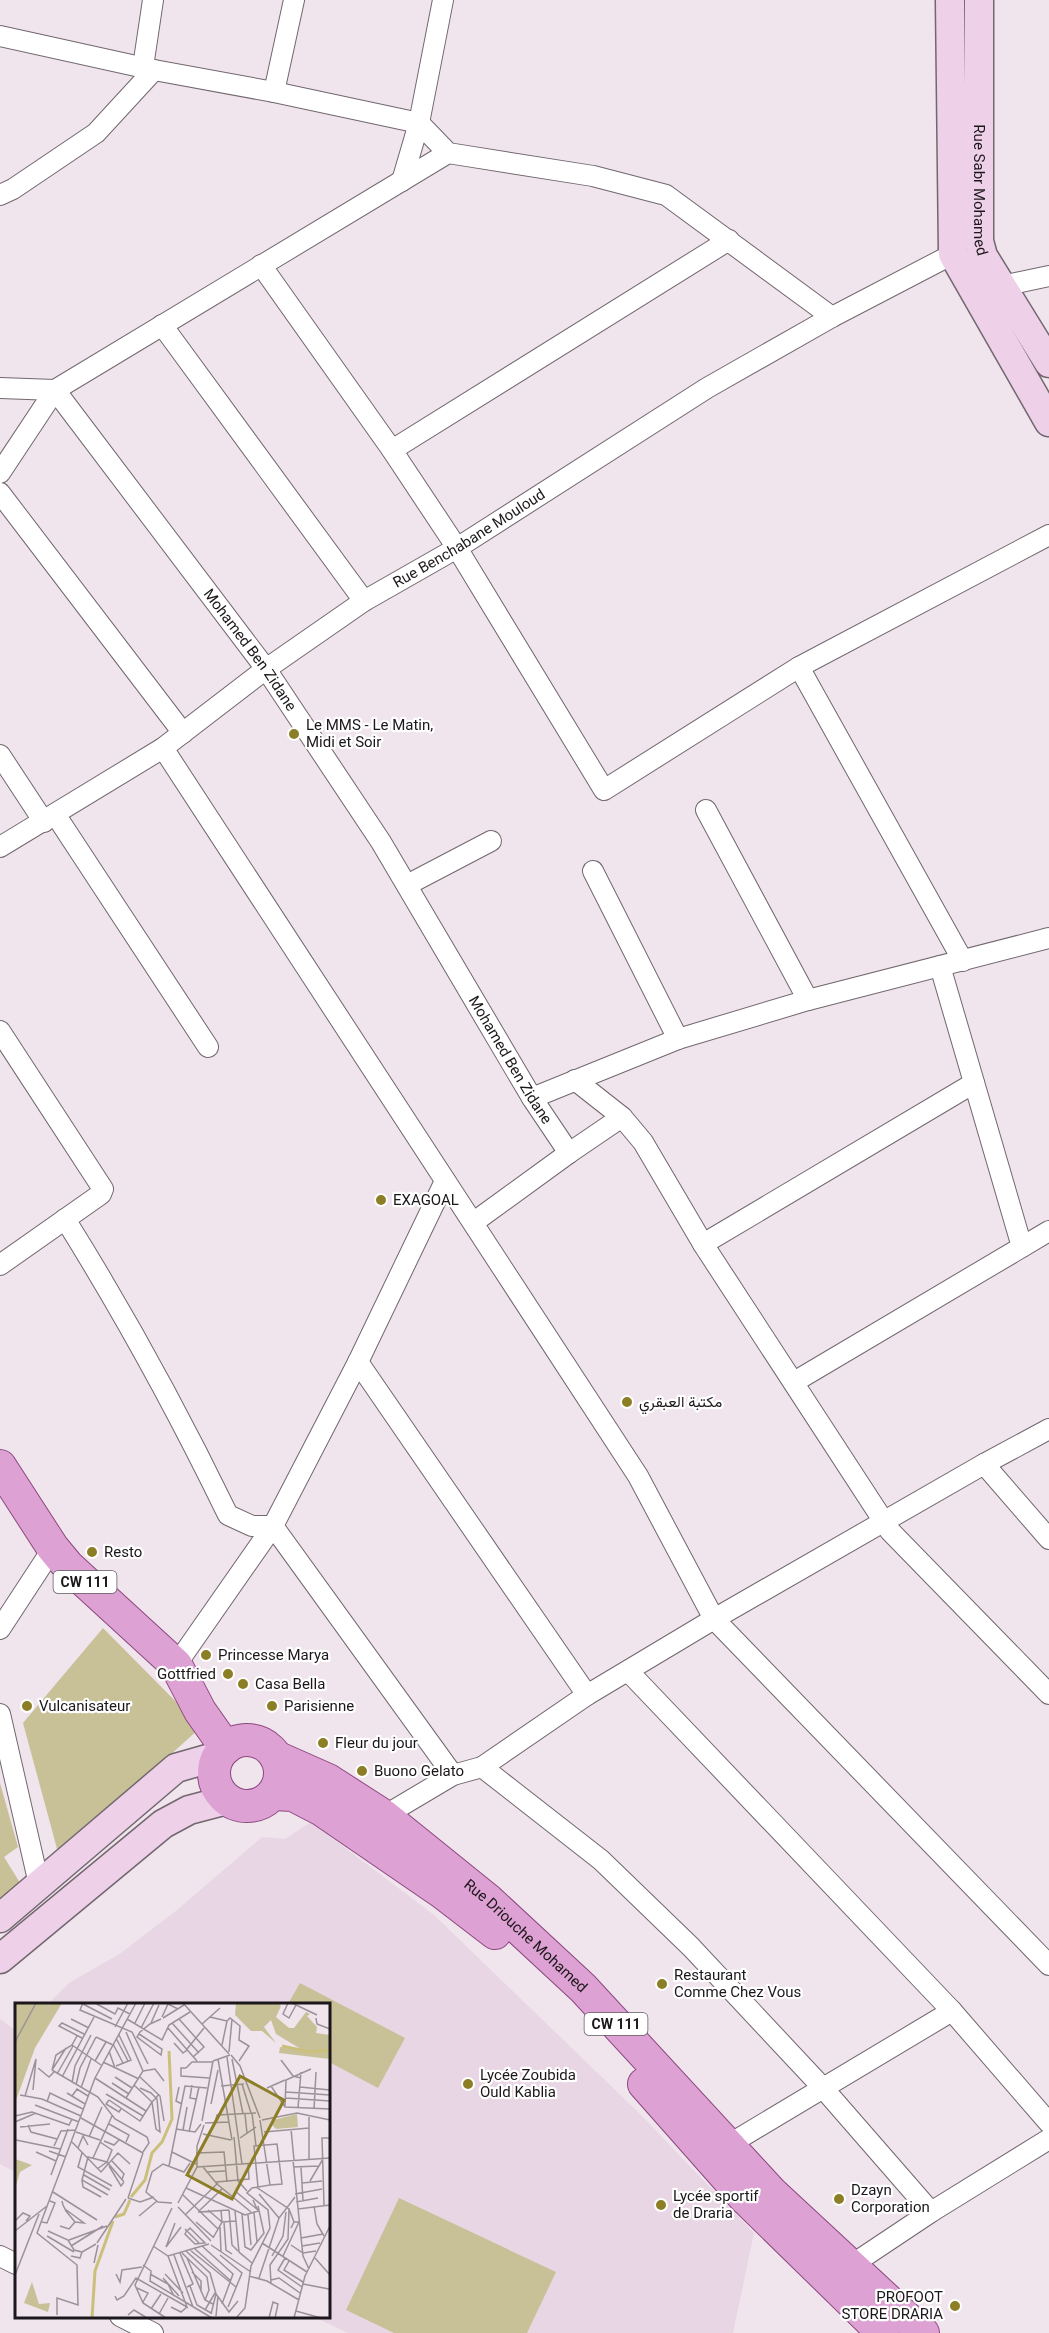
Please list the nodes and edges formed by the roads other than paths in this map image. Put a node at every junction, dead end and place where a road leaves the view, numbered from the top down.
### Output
1 (153, 0) edge
2 (294, 0) edge
3 (443, 0) edge
4 (950, 0) edge
5 (980, 0) edge
6 (0, 36) edge
7 (148, 68) junction
8 (274, 92) junction
9 (419, 123) junction
10 (448, 153) junction
11 (402, 181) junction
12 (4, 190) edge
13 (729, 240) junction
14 (953, 254) junction
15 (261, 265) junction
16 (1049, 276) edge
17 (1002, 286) junction
18 (832, 317) junction
19 (162, 325) junction
20 (1049, 363) edge
21 (0, 388) edge
22 (55, 390) junction
23 (1049, 422) edge
24 (392, 450) junction
25 (0, 473) edge
26 (0, 493) edge
27 (1049, 535) edge
28 (457, 548) junction
29 (364, 602) junction
30 (799, 668) junction
31 (267, 669) junction
32 (183, 733) junction
33 (163, 748) junction
34 (0, 755) edge
35 (706, 810) dead end
36 (49, 818) junction
37 (491, 841) dead end
38 (0, 847) edge
39 (593, 871) dead end
40 (407, 885) junction
41 (1049, 938) edge
42 (963, 961) junction
43 (940, 966) junction
44 (808, 1000) junction
45 (0, 1031) edge
46 (678, 1039) junction
47 (208, 1047) dead end
48 (575, 1080) junction
49 (974, 1083) junction
50 (532, 1098) junction
51 (622, 1117) junction
52 (569, 1153) junction
53 (445, 1181) junction
54 (65, 1219) junction
55 (474, 1222) junction
56 (1049, 1231) edge
57 (702, 1244) junction
58 (1022, 1247) junction
59 (0, 1265) edge
60 (358, 1362) junction
61 (794, 1382) junction
62 (1049, 1429) edge
63 (984, 1464) junction
64 (0, 1466) edge
65 (882, 1521) junction
66 (273, 1526) junction
67 (1049, 1539) edge
68 (53, 1548) junction
69 (714, 1619) junction
70 (0, 1629) edge
71 (628, 1671) junction
72 (181, 1675) junction
73 (1049, 1694) edge
74 (587, 1695) junction
75 (0, 1714) edge
76 (231, 1748) junction
77 (276, 1756) junction
78 (482, 1767) junction
79 (453, 1775) junction
80 (273, 1794) junction
81 (227, 1800) junction
82 (384, 1816) junction
83 (39, 1884) junction
84 (0, 1918) edge
85 (0, 1959) edge
86 (1049, 1965) edge
87 (952, 2011) junction
88 (823, 2088) junction
89 (1049, 2123) edge
90 (1049, 2139) edge
91 (728, 2145) junction
92 (931, 2212) junction
93 (0, 2256) edge
94 (15, 2264) edge
95 (850, 2266) junction
96 (124, 2318) edge
97 (153, 2333) edge
98 (883, 2333) edge
99 (923, 2333) edge

1 - 7 street
2 - 8 street
3 - 9 street
4 - 14 main road
5 - 17 main road, Rue Sabr Mohamed
6 - 7 street
7 - 8 street
7 - 12 street
8 - 9 street
9 - 10 street
9 - 11 street
10 - 11 street
10 - 13 street
11 - 15 street
13 - 18 street
13 - 24 street
14 - 18 street, Rue Benchabane Mouloud
14 - 23 main road
15 - 19 street
15 - 24 street
16 - 17 street
17 - 20 main road, Rue Sabr Mohamed
18 - 28 street, Rue Benchabane Mouloud
19 - 22 street
19 - 29 street
21 - 22 street
22 - 25 street
22 - 31 street, Mohamed Ben Zidane
24 - 28 street
26 - 32 street
27 - 30 street
28 - 29 street, Rue Benchabane Mouloud
28 - 30 street
29 - 31 street, Rue Benchabane Mouloud
30 - 42 street
31 - 32 street, Rue Benchabane Mouloud
31 - 40 street, Mohamed Ben Zidane
32 - 33 street, Rue Benchabane Mouloud
33 - 36 street, Rue Benchabane Mouloud
33 - 53 street
34 - 36 street
35 - 44 street
36 - 38 street, Rue Benchabane Mouloud
36 - 47 street
37 - 40 street
39 - 46 street
40 - 50 street, Mohamed Ben Zidane
41 - 42 street
42 - 43 street
43 - 44 street
43 - 49 street
44 - 46 street
45 - 54 street
46 - 48 street
48 - 50 street
48 - 51 street
49 - 57 street
49 - 58 street
50 - 52 street, Mohamed Ben Zidane
51 - 52 street
51 - 57 street
52 - 55 street
53 - 55 street
53 - 60 street
54 - 59 street
54 - 66 street
55 - 69 street
56 - 58 street
57 - 61 street
58 - 61 street
60 - 66 street
60 - 74 street
61 - 65 street
62 - 63 street
63 - 65 street
63 - 67 street
64 - 68 main road, CW 111
65 - 69 street
65 - 73 street
66 - 72 street
66 - 79 street
68 - 70 street
68 - 72 main road, CW 111
69 - 71 street
69 - 86 street
71 - 74 street
71 - 87 street
72 - 76 main road
74 - 78 street
75 - 83 street
76 - 77 main road
76 - 81 main road
76 - 83 main road
77 - 80 main road
77 - 82 main road, Rue Driouche Mohamed / CW 111
78 - 79 street
78 - 88 street
79 - 82 street
80 - 81 main road
80 - 98 main road, Rue Driouche Mohamed / CW 111
81 - 85 main road
82 - 91 main road, Rue Driouche Mohamed / CW 111
83 - 84 main road
87 - 88 street
87 - 89 street
88 - 91 street
88 - 92 street
90 - 92 street
91 - 95 main road, Rue Driouche Mohamed / CW 111
92 - 95 street
93 - 94 street
95 - 99 main road, Rue Driouche Mohamed / CW 111
96 - 97 street

